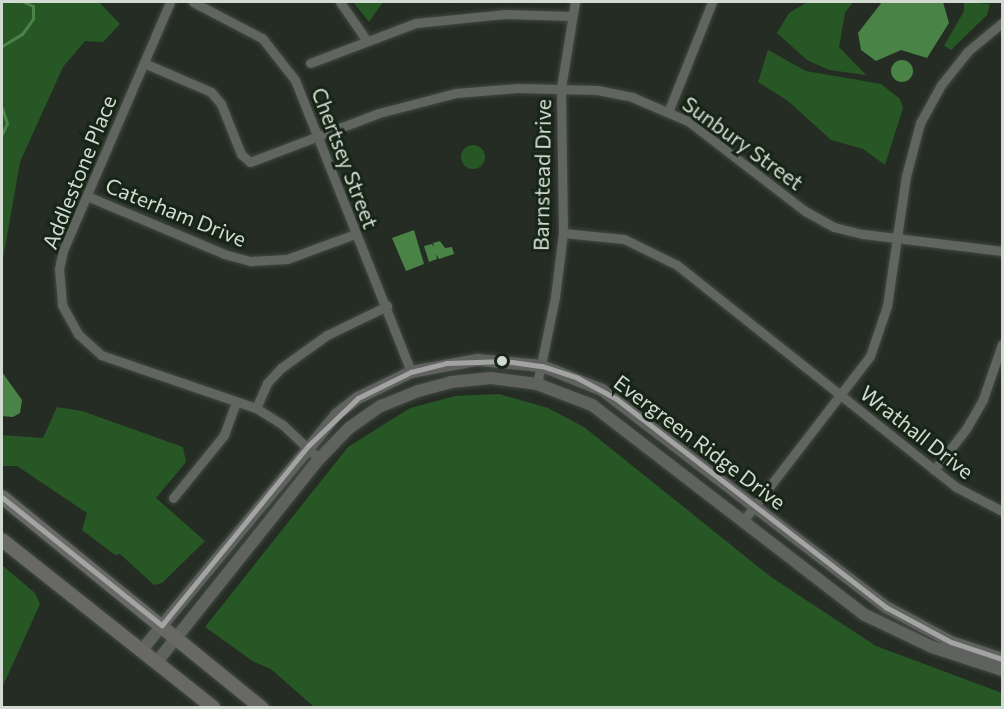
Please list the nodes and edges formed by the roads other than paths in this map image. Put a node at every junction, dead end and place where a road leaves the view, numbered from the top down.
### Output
1 (170, 2) edge
2 (192, 2) edge
3 (340, 2) edge
4 (575, 2) edge
5 (712, 2) edge
6 (571, 16) junction
7 (1002, 23) edge
8 (367, 41) junction
9 (144, 63) junction
10 (310, 63) dead end
11 (561, 88) junction
12 (669, 110) junction
13 (319, 138) junction
14 (87, 196) junction
15 (563, 233) junction
16 (355, 234) junction
17 (897, 239) junction
18 (1002, 252) edge
19 (387, 306) junction
20 (1002, 344) edge
21 (542, 366) junction
22 (411, 372) junction
23 (537, 384) junction
24 (842, 396) junction
25 (236, 402) junction
26 (256, 408) junction
27 (308, 446) junction
28 (319, 459) junction
29 (934, 470) junction
30 (2, 497) edge
31 (173, 498) dead end
32 (754, 507) junction
33 (1002, 511) edge
34 (743, 521) junction
35 (2, 540) edge
36 (162, 625) junction
37 (177, 637) junction
38 (141, 651) junction
39 (1002, 659) edge
40 (156, 663) junction
41 (1002, 670) edge
42 (214, 708) edge
43 (262, 708) edge

1 - 9 street, Addlestone Place
2 - 13 street, Chertsey Street
3 - 8 street
4 - 6 street, Barnstead Drive
5 - 12 street
6 - 8 street
6 - 11 street, Barnstead Drive
7 - 17 street
8 - 10 street
9 - 13 street, Sunbury Street
9 - 14 street, Addlestone Place
11 - 12 street, Sunbury Street
11 - 13 street, Sunbury Street
11 - 15 street, Barnstead Drive
12 - 17 street, Sunbury Street
13 - 16 street, Chertsey Street
14 - 16 street, Caterham Drive
14 - 25 street, Addlestone Place
15 - 21 street, Barnstead Drive
15 - 24 street, Wrathall Drive
16 - 19 street, Chertsey Street
17 - 18 street, Sunbury Street
17 - 24 street
19 - 22 street, Chertsey Street
19 - 26 street
20 - 29 street
21 - 22 street, Evergreen Ridge Drive
21 - 23 street, Barnstead Drive
21 - 32 street, Evergreen Ridge Drive
22 - 27 street, Evergreen Ridge Drive
23 - 28 street, Evergreen Ridge Drive
23 - 34 street, Evergreen Ridge Drive
24 - 29 street, Wrathall Drive
24 - 32 street
25 - 26 street, Addlestone Place
25 - 31 street
26 - 27 street, Addlestone Place
27 - 28 street, Addlestone Place
27 - 36 street, Evergreen Ridge Drive
28 - 37 street, Evergreen Ridge Drive
29 - 33 street, Wrathall Drive
30 - 36 main road
32 - 34 street
32 - 39 street, Evergreen Ridge Drive
34 - 41 street, Evergreen Ridge Drive
35 - 38 main road
36 - 37 main road
36 - 38 street, Evergreen Ridge Drive
37 - 40 street, Evergreen Ridge Drive
37 - 43 main road
38 - 40 main road
40 - 42 main road

